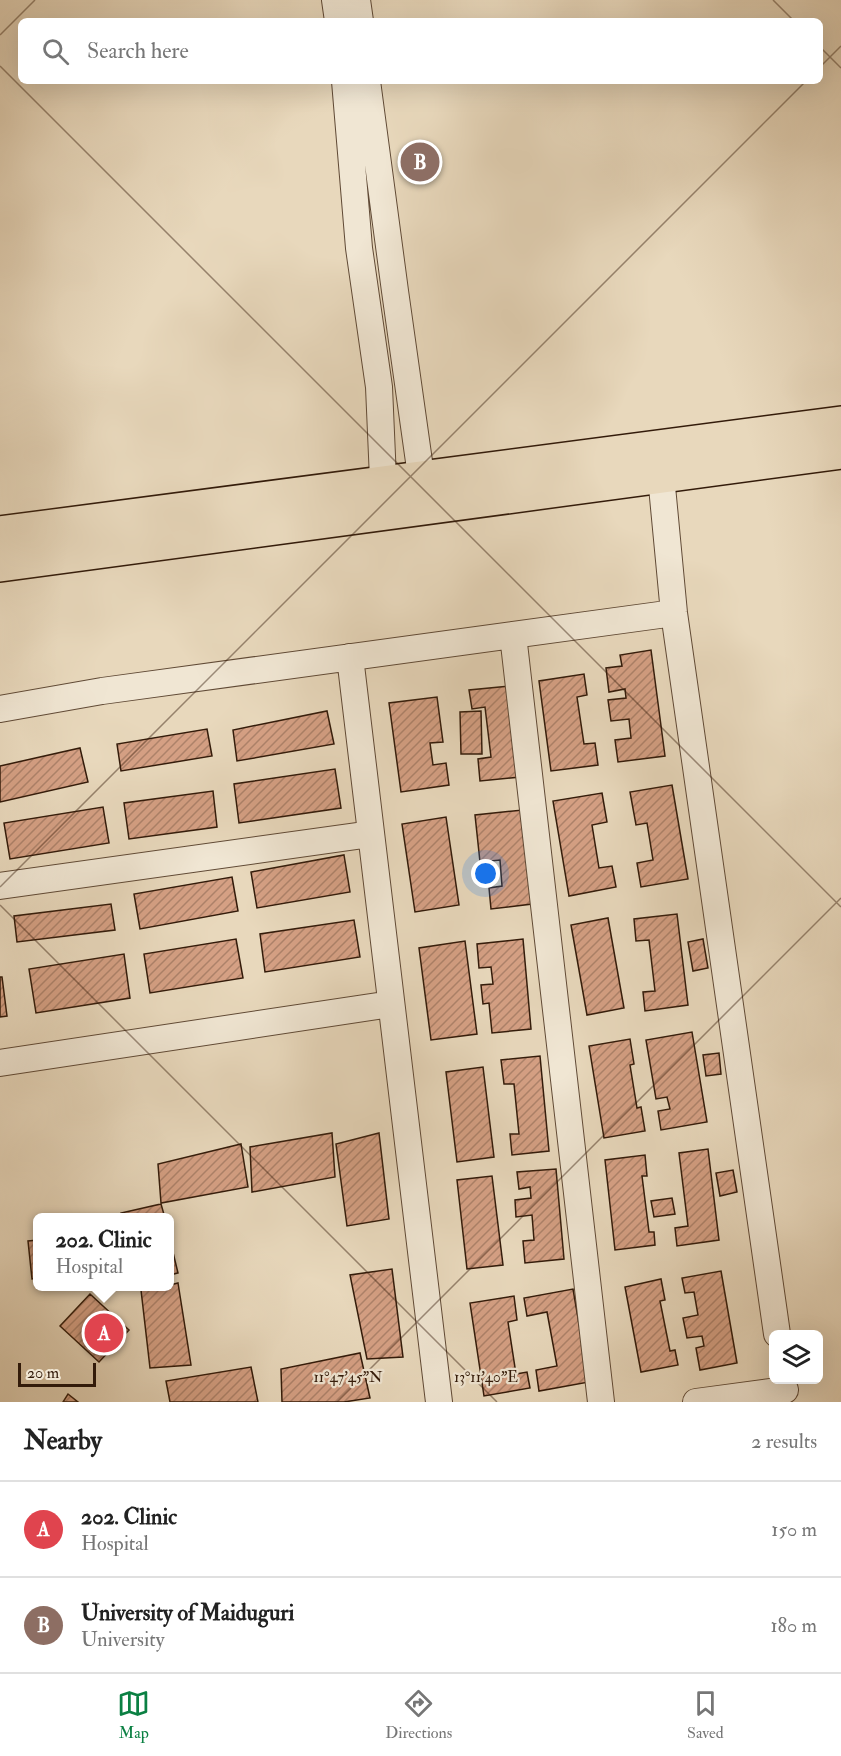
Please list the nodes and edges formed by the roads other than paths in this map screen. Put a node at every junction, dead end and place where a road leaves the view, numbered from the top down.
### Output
1 (335, 0) edge
2 (357, 0) edge
3 (338, 18) edge
4 (360, 18) edge
5 (345, 84) edge
6 (368, 84) edge
7 (841, 423) edge
8 (841, 452) edge
9 (661, 476) junction
10 (424, 493) junction
11 (384, 498) junction
12 (0, 533) edge
13 (0, 565) edge
14 (674, 613) junction
15 (513, 635) junction
16 (350, 657) junction
17 (0, 709) edge
18 (371, 834) junction
19 (0, 886) edge
20 (391, 1004) junction
21 (0, 1063) edge
22 (776, 1330) edge
23 (785, 1391) edge
24 (439, 1402) edge
25 (601, 1402) edge
26 (696, 1402) edge

1 - 3 street
2 - 4 street
5 - 11 street
6 - 10 street
7 - 10 highway
8 - 9 highway
9 - 10 highway
9 - 14 street
10 - 11 highway
11 - 12 highway
11 - 13 highway
14 - 15 street
14 - 22 street
15 - 16 street
15 - 25 street
16 - 17 street
16 - 18 street
18 - 19 street
18 - 20 street
20 - 21 street
20 - 24 street
23 - 26 street

